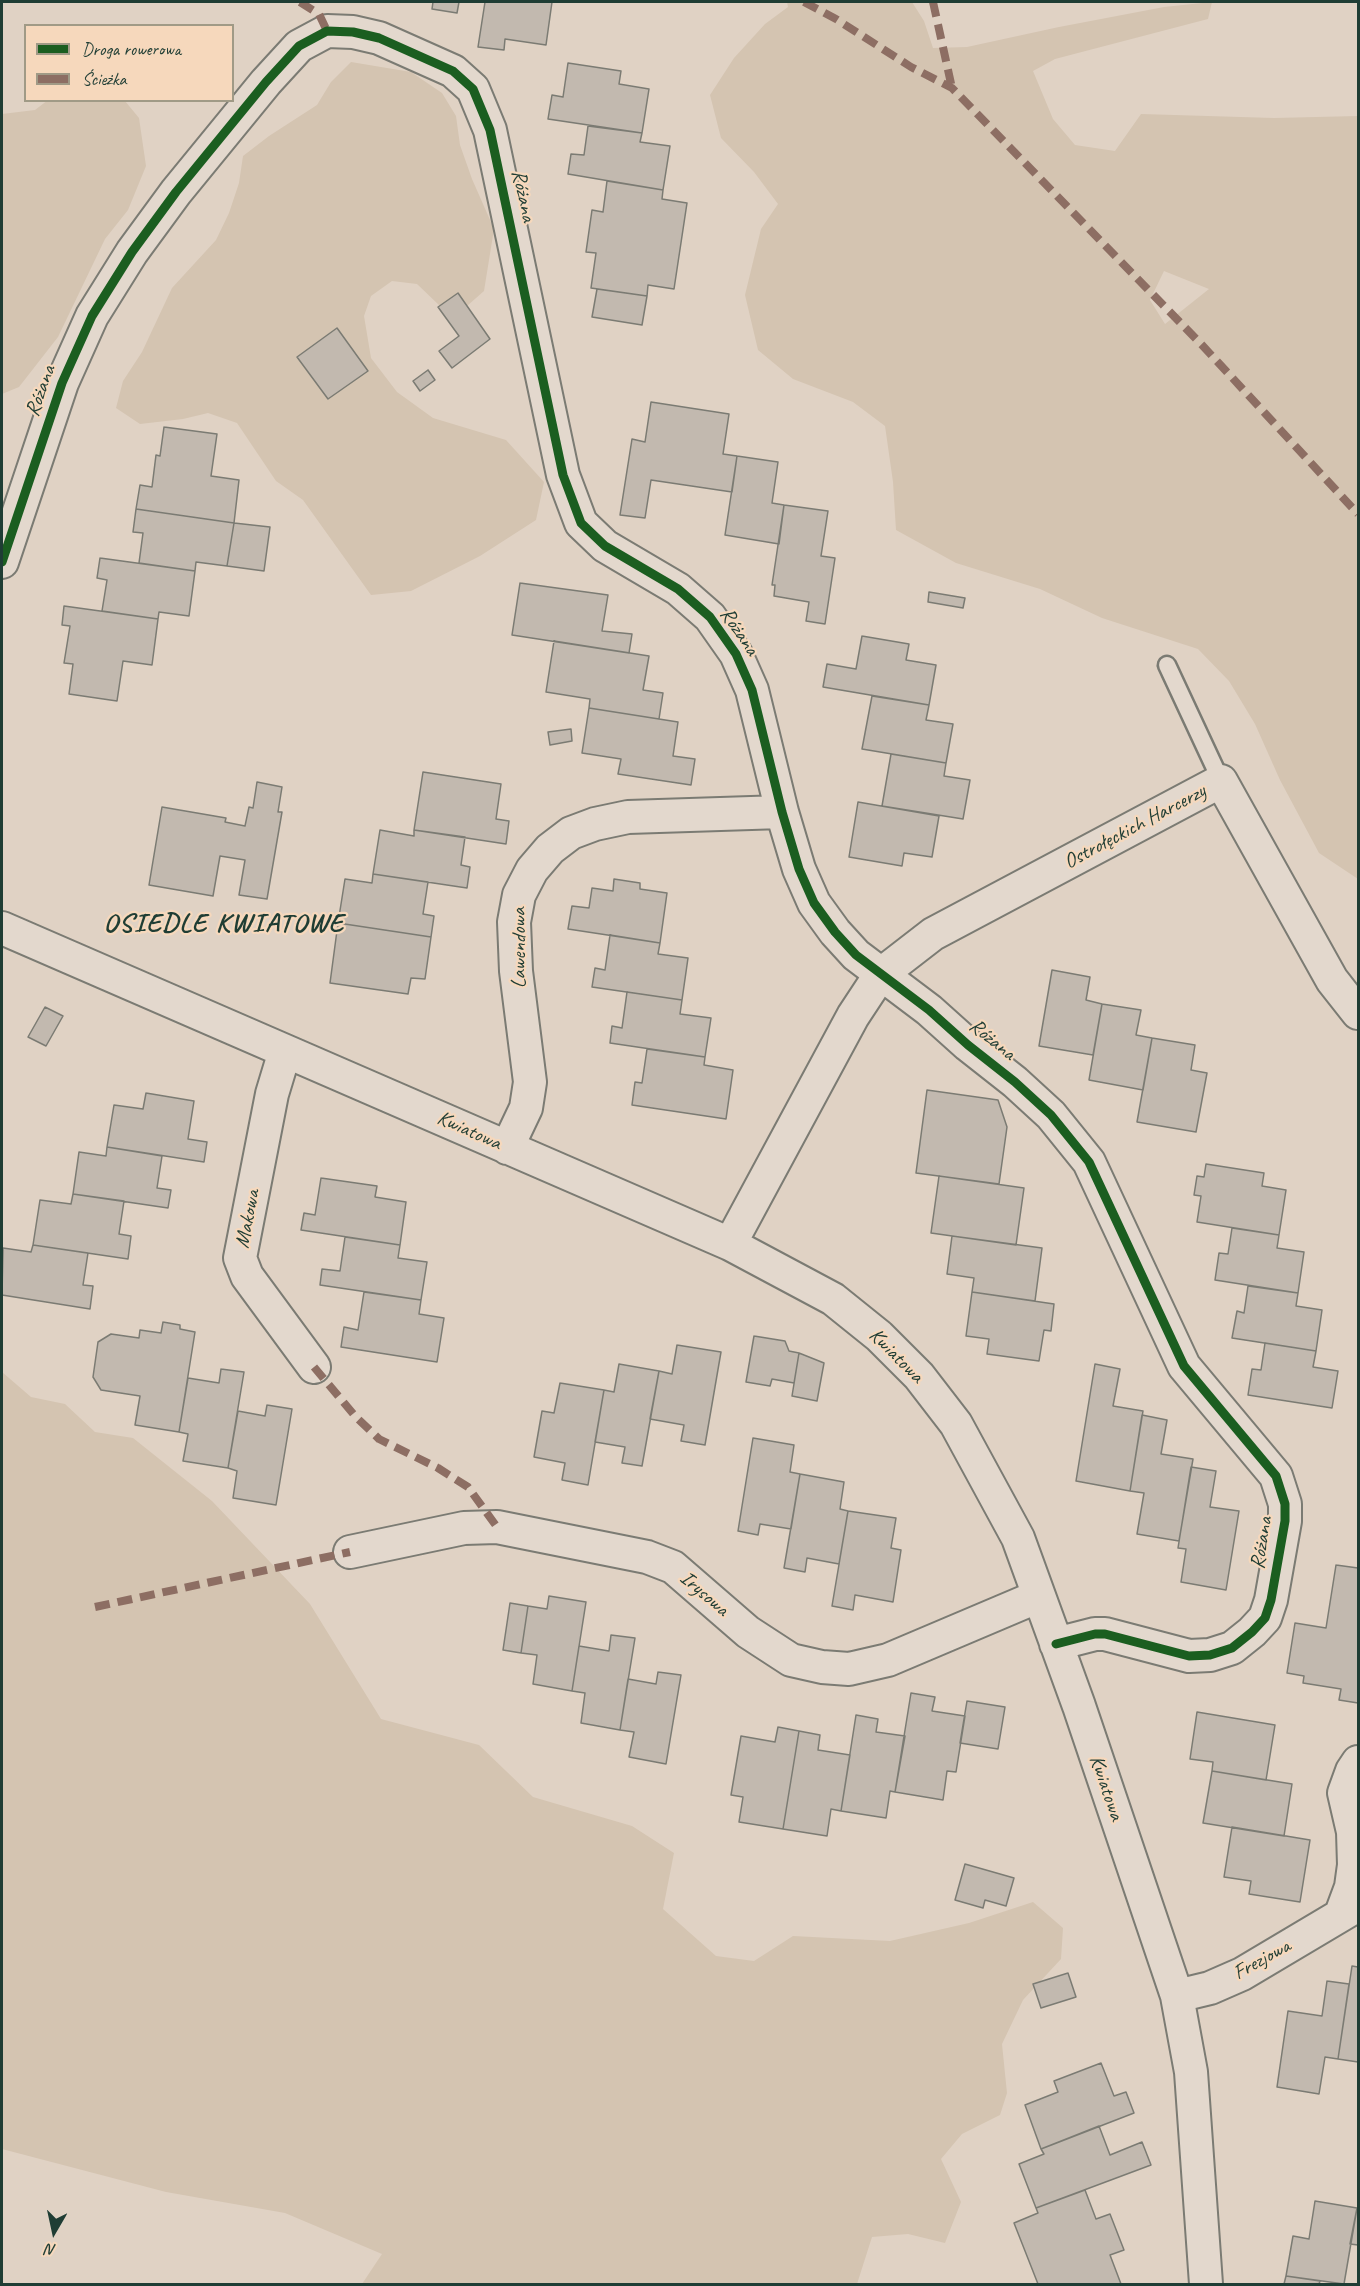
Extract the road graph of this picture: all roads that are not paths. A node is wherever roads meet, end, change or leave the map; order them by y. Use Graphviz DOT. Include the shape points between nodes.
graph roads {
  1 [pos="2,562"];
  2 [pos="1167,665"];
  3 [pos="1221,781"];
  4 [pos="782,812"];
  5 [pos="2,928"];
  6 [pos="880,975"];
  7 [pos="1359,1013"];
  8 [pos="285,1051"];
  9 [pos="507,1148"];
  10 [pos="730,1244"];
  11 [pos="314,1367"];
  12 [pos="350,1552"];
  13 [pos="1039,1596"];
  14 [pos="1056,1644"];
  15 [pos="1359,1762"];
  16 [pos="1350,1910"];
  17 [pos="1177,1996"];
  18 [pos="1206,2284"];
  1 -- 4 [label="street, Różana" via="62,384 92,316 132,252 176,192 299,46 327,32 379,38 453,71 473,89 490,130 572,504 581,523 605,546 678,589 710,617 736,654 752,690"];
  2 -- 3 [label="lane"];
  3 -- 6 [label="street, Ostrołęckich Harcerzy" via="933,934"];
  3 -- 7 [label="street, Ostrołęckich Harcerzy" via="1332,980"];
  4 -- 6 [label="street, Różana" via="814,903 856,955"];
  4 -- 9 [label="street, Lawendowa" via="628,817 595,824 571,833 532,870 519,895 514,922 518,994 530,1082 526,1108"];
  5 -- 8 [label="street, Kwiatowa"];
  6 -- 10 [label="street, Ostrołęckich Harcerzy" via="852,1016"];
  6 -- 14 [label="street, Różana" via="1016,1082 1051,1114 1089,1162 1184,1366 1269,1465 1285,1504 1265,1617 1232,1648 1189,1656 1105,1634"];
  8 -- 9 [label="street, Kwiatowa"];
  8 -- 11 [label="street, Makowa" via="272,1094 240,1258 247,1276"];
  9 -- 10 [label="street, Kwiatowa"];
  10 -- 13 [label="street, Kwiatowa" via="833,1299 879,1336 919,1376 956,1424 987,1479 1018,1538"];
  12 -- 13 [label="street, Irysowa" via="464,1528 497,1527 647,1557 673,1567 748,1632 791,1660 849,1669 888,1660"];
  13 -- 14 [label="street, Kwiatowa"];
  14 -- 17 [label="street, Kwiatowa"];
  15 -- 16 [label="street, Frezjowa" via="1344,1793 1353,1832"];
  16 -- 17 [label="street, Frezjowa" via="1242,1974 1210,1988"];
  17 -- 18 [label="street, Kwiatowa" via="1191,2072"];
}
